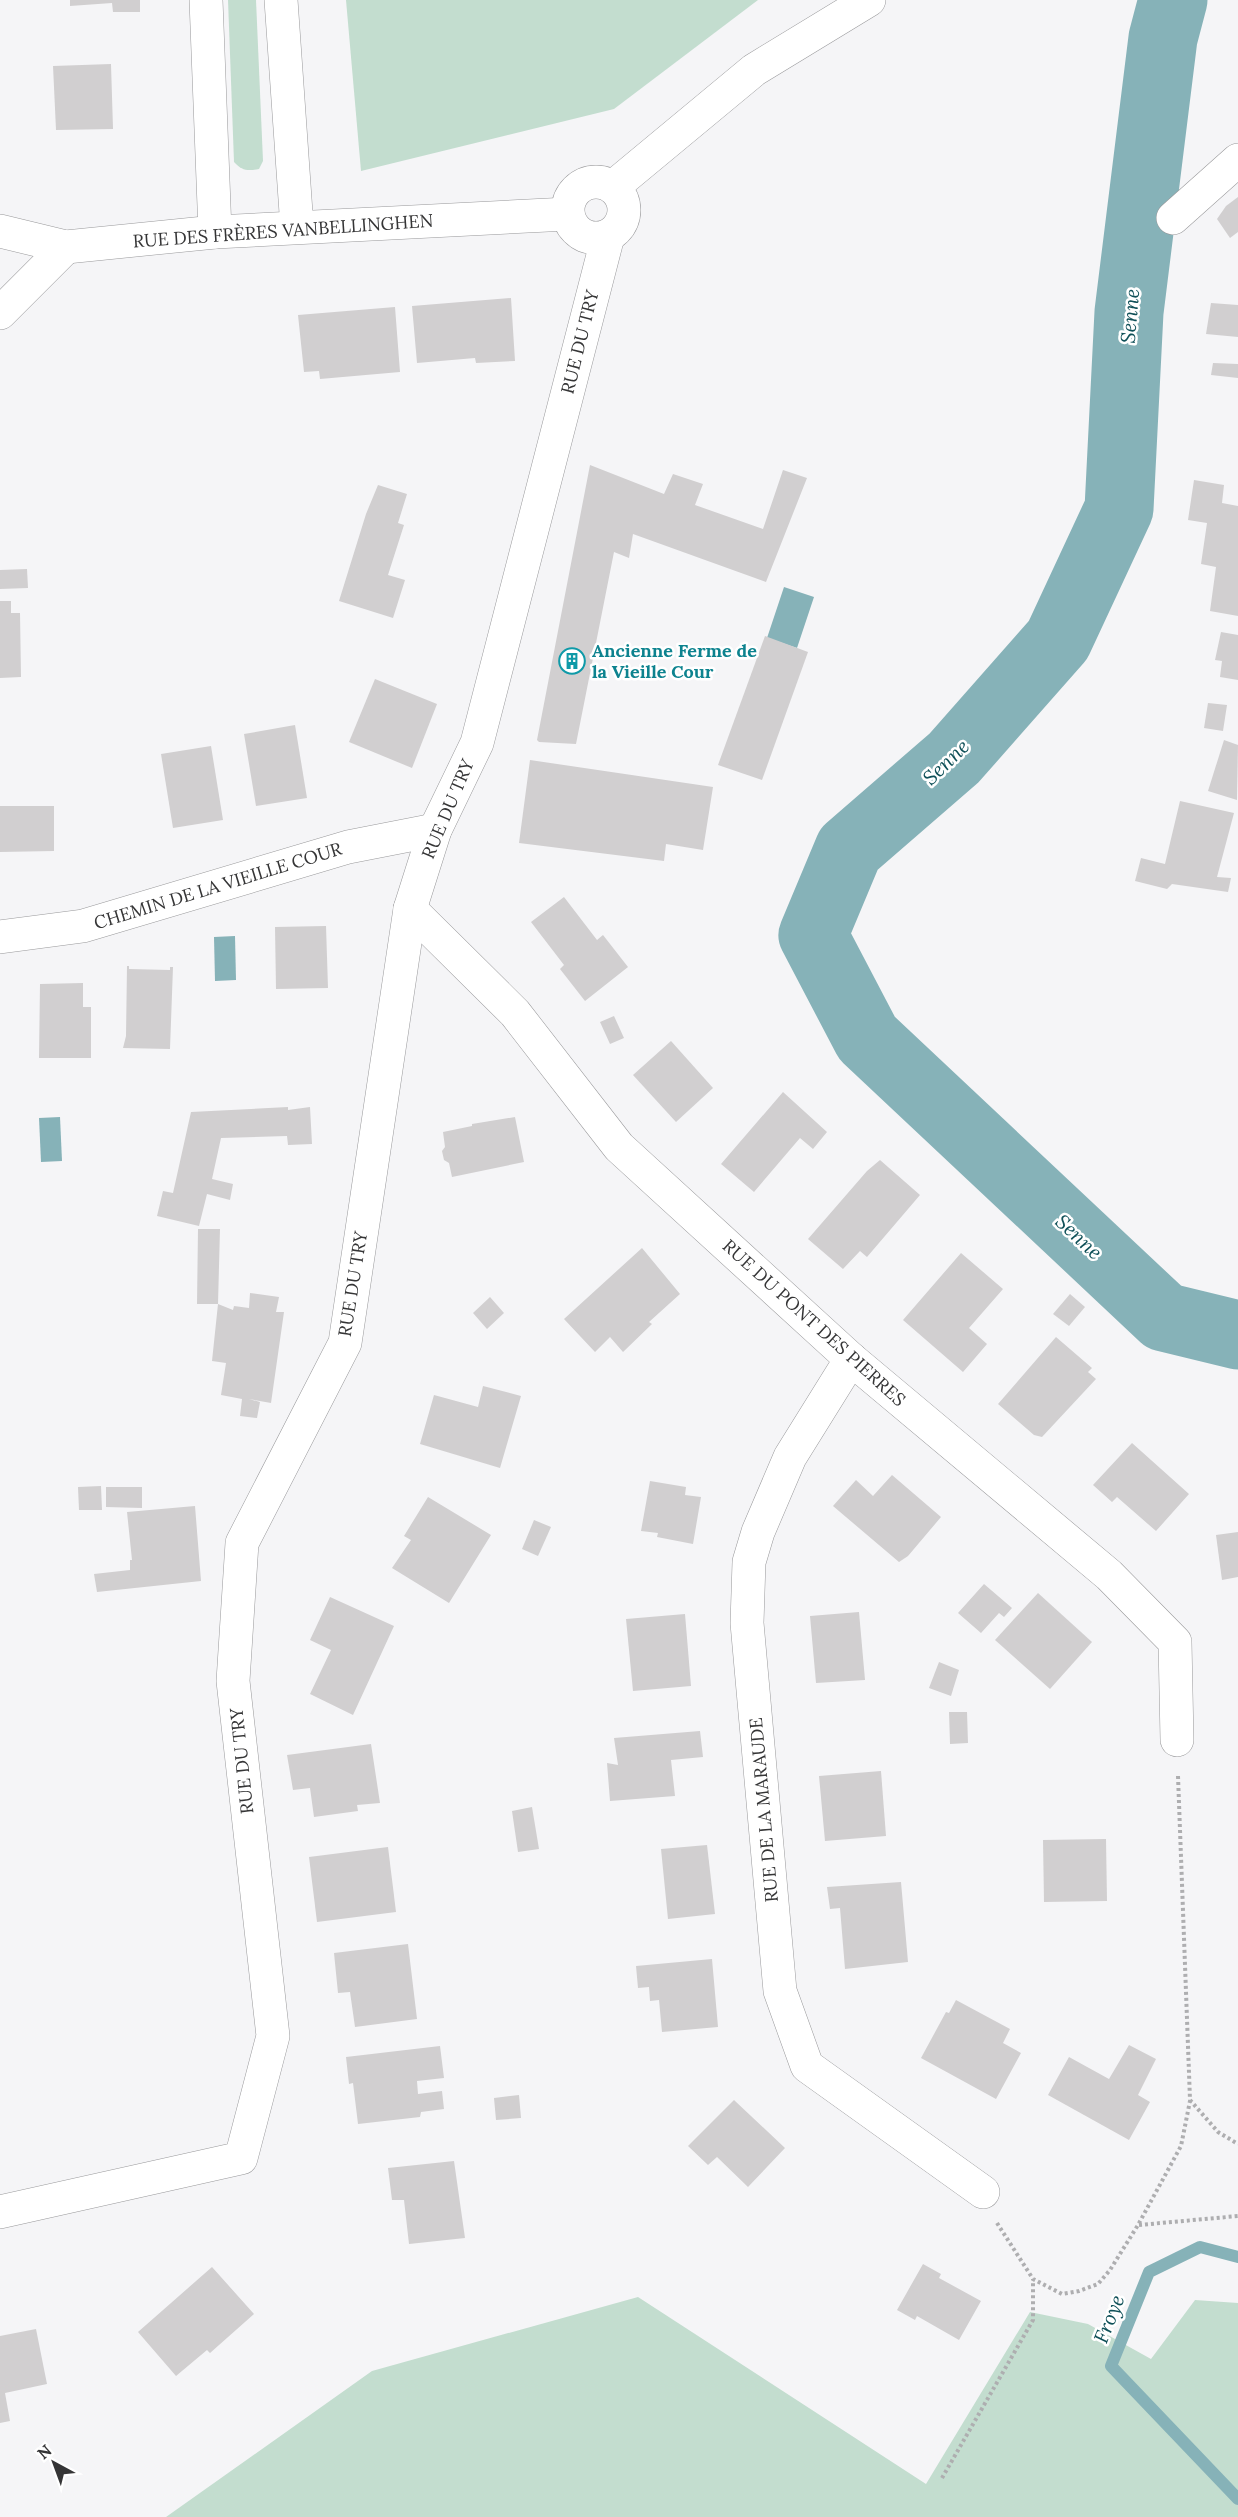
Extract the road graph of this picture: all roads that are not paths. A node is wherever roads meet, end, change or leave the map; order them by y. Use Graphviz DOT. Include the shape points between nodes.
graph roads {
  1 [pos="206,0"];
  2 [pos="281,0"];
  3 [pos="869,0"];
  4 [pos="1238,160"];
  5 [pos="613,188"];
  6 [pos="568,214"];
  7 [pos="1173,218"];
  8 [pos="297,227"];
  9 [pos="0,231"];
  10 [pos="215,232"];
  11 [pos="608,236"];
  12 [pos="66,248"];
  13 [pos="0,313"];
  14 [pos="435,830"];
  15 [pos="410,909"];
  16 [pos="0,937"];
  17 [pos="852,1359"];
  18 [pos="1177,1740"];
  19 [pos="983,2192"];
  20 [pos="0,2212"];
  1 -- 10 [label="street"];
  2 -- 8 [label="street"];
  3 -- 5 [label="street" via="754,70"];
  4 -- 7 [label="street"];
  5 -- 6 [label="street" via="595,182 581,186 569,202"];
  5 -- 11 [label="street" via="624,204 625,214 622,223"];
  6 -- 8 [label="street, RUE DES FRÈRES VANBELLINGHEN"];
  6 -- 11 [label="street" via="583,235 592,239"];
  8 -- 10 [label="street, RUE DES FRÈRES VANBELLINGHEN"];
  9 -- 12 [label="street, RUE DES FRÈRES VANBELLINGHEN"];
  10 -- 12 [label="street, RUE DES FRÈRES VANBELLINGHEN"];
  11 -- 14 [label="street, RUE DU TRY" via="477,743"];
  12 -- 13 [label="street"];
  14 -- 15 [label="street, RUE DU TRY"];
  14 -- 16 [label="street, CHEMIN DE LA VIEILLE COUR" via="348,847 83,926"];
  15 -- 17 [label="street, RUE DU PONT DES PIERRES" via="515,1013 620,1147"];
  15 -- 20 [label="street, RUE DU TRY" via="345,1343 242,1543 233,1681 273,2036 241,2158"];
  17 -- 18 [label="street, RUE DU PONT DES PIERRES" via="1109,1575 1174,1642"];
  17 -- 19 [label="street, RUE DE LA MARAUDE" via="790,1457 749,1562 747,1623 780,1991 807,2066"];
}
